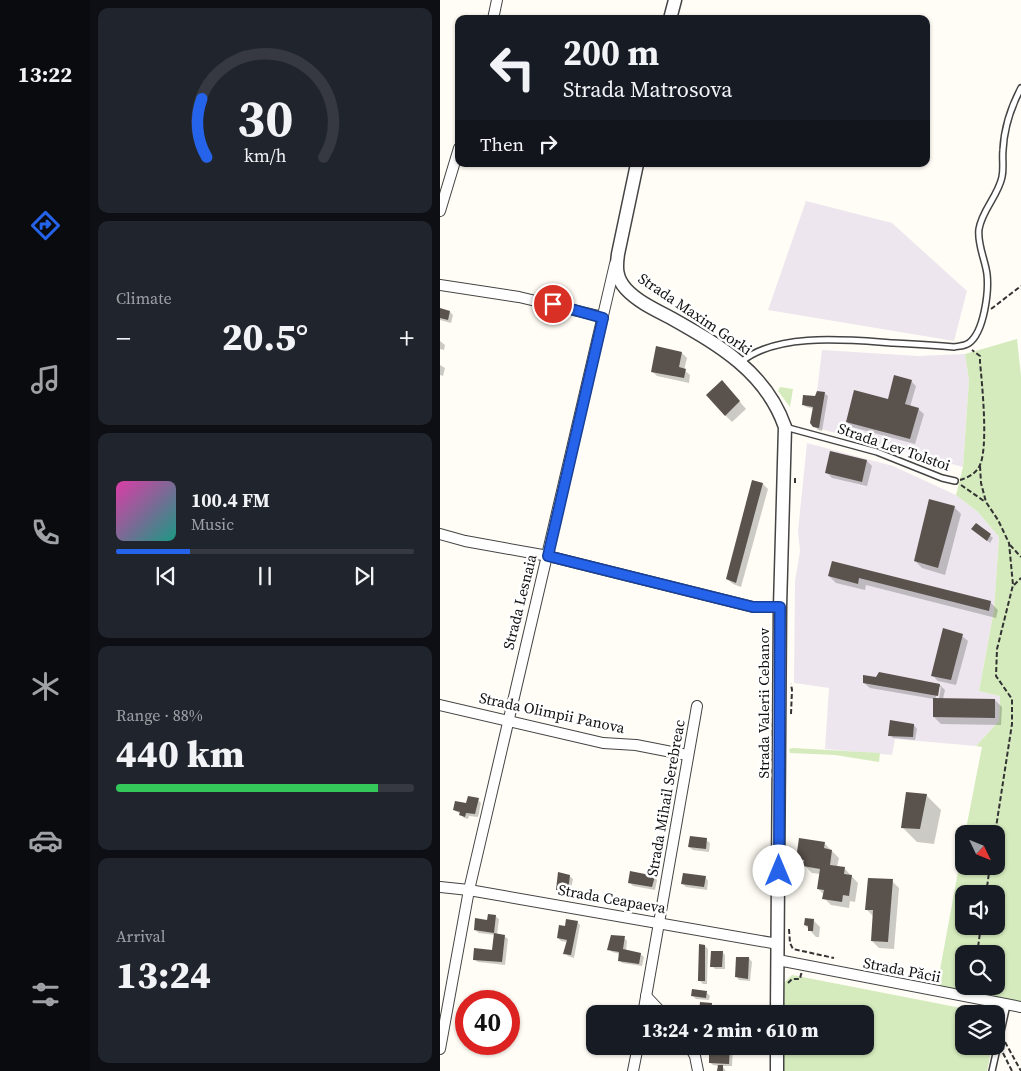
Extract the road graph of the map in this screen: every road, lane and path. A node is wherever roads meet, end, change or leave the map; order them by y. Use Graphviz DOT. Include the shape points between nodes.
graph roads {
  1 [pos="497,0"];
  2 [pos="675,0"];
  3 [pos="494,15"];
  4 [pos="671,15"];
  5 [pos="1021,88"];
  6 [pos="455,161"];
  7 [pos="636,167"];
  8 [pos="440,211"];
  9 [pos="618,254"];
  10 [pos="440,285"];
  11 [pos="1021,286"];
  12 [pos="982,317"];
  13 [pos="603,318"];
  14 [pos="962,346"];
  15 [pos="740,363"];
  16 [pos="751,372"];
  17 [pos="785,426"];
  18 [pos="980,466"];
  19 [pos="795,476"];
  20 [pos="955,481"];
  21 [pos="795,486"];
  22 [pos="986,502"];
  23 [pos="440,534"];
  24 [pos="1009,543"];
  25 [pos="548,556"];
  26 [pos="1021,556"];
  27 [pos="1021,578"];
  28 [pos="1013,585"];
  29 [pos="780,607"];
  30 [pos="790,683"];
  31 [pos="440,705"];
  32 [pos="697,706"];
  33 [pos="790,717"];
  34 [pos="508,720"];
  35 [pos="688,755"];
  36 [pos="996,825"];
  37 [pos="440,886"];
  38 [pos="469,890"];
  39 [pos="659,922"];
  40 [pos="789,927"];
  41 [pos="778,944"];
  42 [pos="834,958"];
  43 [pos="778,960"];
  44 [pos="811,976"];
  45 [pos="787,987"];
  46 [pos="646,996"];
  47 [pos="644,1005"];
  48 [pos="655,1005"];
  49 [pos="777,1005"];
  50 [pos="1007,1005"];
  51 [pos="1021,1008"];
  52 [pos="1005,1014"];
  53 [pos="1005,1041"];
  54 [pos="440,1049"];
  55 [pos="1011,1052"];
  56 [pos="636,1055"];
  57 [pos="694,1055"];
  58 [pos="777,1055"];
  59 [pos="996,1055"];
  60 [pos="1004,1056"];
  61 [pos="633,1071"];
  62 [pos="698,1071"];
  63 [pos="777,1071"];
  64 [pos="992,1071"];
  65 [pos="1012,1071"];
  66 [pos="1021,1071"];
  1 -- 3 [label="street"];
  2 -- 4 [label="street"];
  5 -- 12 [label="lane" via="1008,118 1002,178 978,237 987,276"];
  6 -- 8 [label="street"];
  7 -- 9 [label="street, Strada Lesnaia"];
  9 -- 13 [label="street, Strada Lesnaia"];
  9 -- 15 [label="street, Strada Maxim Gorki" via="616,268 619,279 632,295 702,336"];
  10 -- 13 [label="street" via="520,297"];
  11 -- 12 [label="path"];
  12 -- 14 [label="lane" via="973,339"];
  13 -- 25 [label="street, Strada Lesnaia"];
  14 -- 15 [label="lane" via="836,339 773,346"];
  14 -- 18 [label="path" via="977,353 980,362 984,424"];
  15 -- 16 [label="street, Strada Maxim Gorki"];
  16 -- 17 [label="street, Strada Valerii Cebanov" via="776,404"];
  17 -- 20 [label="lane, Strada Lev Tolstoi" via="877,452"];
  17 -- 29 [label="street, Strada Valerii Cebanov"];
  18 -- 20 [label="path, Strada Lev Tolstoi" via="969,476"];
  18 -- 22 [label="path" via="980,483"];
  19 -- 21 [label="path"];
  20 -- 22 [label="path"];
  22 -- 24 [label="path"];
  23 -- 25 [label="street"];
  24 -- 26 [label="path"];
  24 -- 28 [label="path"];
  25 -- 29 [label="street" via="753,607"];
  25 -- 34 [label="street, Strada Lesnaia"];
  27 -- 28 [label="path"];
  28 -- 36 [label="path" via="997,649 996,676 1012,699 1012,724"];
  29 -- 41 [label="street, Strada Valerii Cebanov"];
  30 -- 33 [label="path"];
  31 -- 34 [label="street, Strada Olimpii Panova"];
  32 -- 35 [label="street, Strada Mihail Serebreac"];
  34 -- 35 [label="street, Strada Olimpii Panova" via="603,743"];
  34 -- 38 [label="street, Strada Lesnaia"];
  35 -- 39 [label="street, Strada Mihail Serebreac"];
  37 -- 38 [label="street, Strada Ceapaeva"];
  38 -- 39 [label="street, Strada Ceapaeva"];
  38 -- 54 [label="street, Strada Lesnaia"];
  39 -- 41 [label="street, Strada Ceapaeva"];
  39 -- 46 [label="street, Strada Mihail Serebreac"];
  40 -- 42 [label="path" via="793,949"];
  41 -- 43 [label="street, Strada Valerii Cebanov"];
  43 -- 49 [label="street, Strada Valerii Cebanov"];
  43 -- 50 [label="street, Strada Păcii"];
  44 -- 45 [label="path" via="802,974 800,979 788,982"];
  46 -- 47 [label="street, Strada Mihail Serebreac"];
  46 -- 48 [label="street"];
  50 -- 51 [label="street, Strada Păcii"];
  50 -- 52 [label="lane"];
  53 -- 55 [label="path"];
  55 -- 60 [label="path"];
  55 -- 66 [label="path"];
  56 -- 61 [label="street"];
  57 -- 62 [label="street"];
  58 -- 63 [label="street"];
  59 -- 64 [label="lane"];
  60 -- 65 [label="path"];
}
